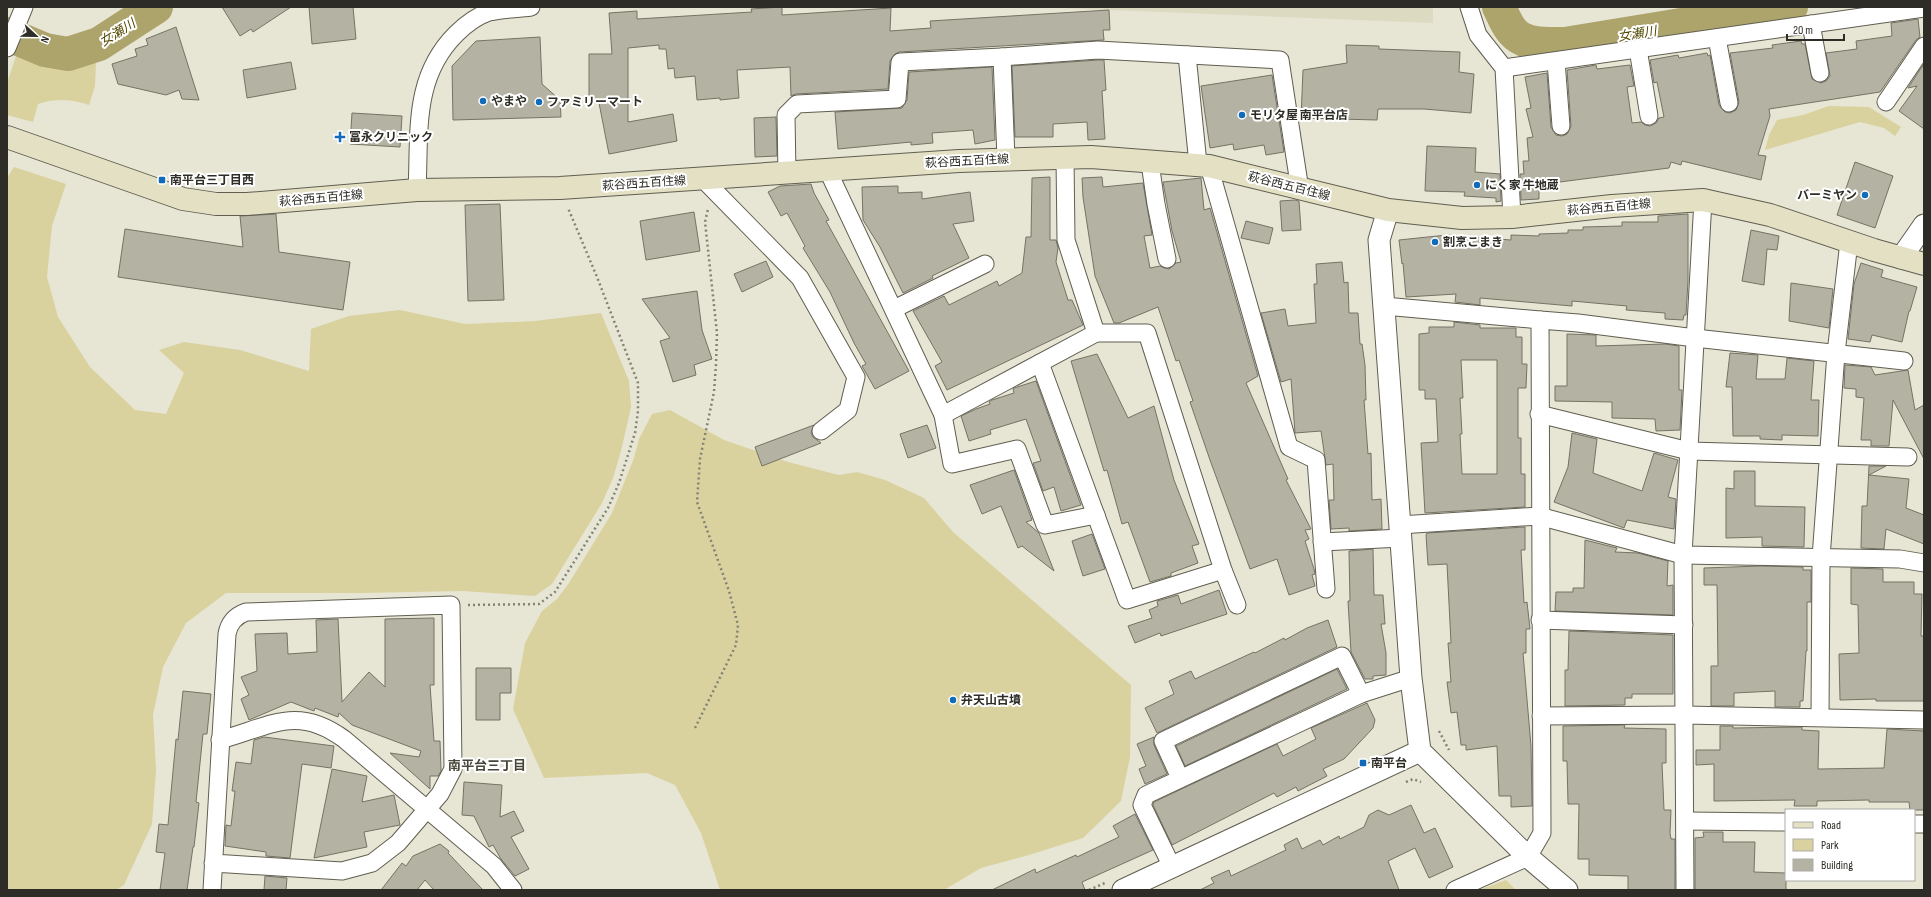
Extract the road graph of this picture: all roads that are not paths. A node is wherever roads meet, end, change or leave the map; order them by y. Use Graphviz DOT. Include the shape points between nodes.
graph roads {
  1 [pos="24,7"];
  2 [pos="531,7"];
  3 [pos="1469,7"];
  4 [pos="1924,8"];
  5 [pos="1811,24"];
  6 [pos="1717,38"];
  7 [pos="1924,46"];
  8 [pos="7,48"];
  9 [pos="1638,49"];
  10 [pos="1187,55"];
  11 [pos="1002,57"];
  12 [pos="1556,61"];
  13 [pos="1504,68"];
  14 [pos="1820,73"];
  15 [pos="1886,102"];
  16 [pos="1729,103"];
  17 [pos="1649,116"];
  18 [pos="1561,126"];
  19 [pos="7,137"];
  20 [pos="1065,158"];
  21 [pos="1006,160"];
  22 [pos="1150,163"];
  23 [pos="1203,165"];
  24 [pos="828,170"];
  25 [pos="787,174"];
  26 [pos="708,184"];
  27 [pos="417,190"];
  28 [pos="1300,190"];
  29 [pos="1703,200"];
  30 [pos="1388,210"];
  31 [pos="1512,217"];
  32 [pos="1924,225"];
  33 [pos="1849,242"];
  34 [pos="1901,258"];
  35 [pos="1167,259"];
  36 [pos="985,264"];
  37 [pos="1924,264"];
  38 [pos="1384,306"];
  39 [pos="894,308"];
  40 [pos="1540,320"];
  41 [pos="1096,333"];
  42 [pos="1695,338"];
  43 [pos="1836,353"];
  44 [pos="1904,361"];
  45 [pos="1040,363"];
  46 [pos="1539,414"];
  47 [pos="943,415"];
  48 [pos="821,431"];
  49 [pos="1689,451"];
  50 [pos="1829,454"];
  51 [pos="1908,457"];
  52 [pos="1096,515"];
  53 [pos="1539,516"];
  54 [pos="1400,532"];
  55 [pos="1322,542"];
  56 [pos="1683,555"];
  57 [pos="1821,558"];
  58 [pos="1924,563"];
  59 [pos="1223,570"];
  60 [pos="1326,589"];
  61 [pos="1237,605"];
  62 [pos="1540,620"];
  63 [pos="1684,625"];
  64 [pos="1411,678"];
  65 [pos="1361,694"];
  66 [pos="1685,715"];
  67 [pos="1541,716"];
  68 [pos="1820,717"];
  69 [pos="1924,720"];
  70 [pos="220,740"];
  71 [pos="1420,751"];
  72 [pos="1180,778"];
  73 [pos="428,809"];
  74 [pos="1686,821"];
  75 [pos="1785,822"];
  76 [pos="1528,857"];
  77 [pos="214,863"];
  78 [pos="1172,867"];
  79 [pos="504,887"];
  80 [pos="212,890"];
  81 [pos="1123,890"];
  82 [pos="1455,890"];
  83 [pos="1567,890"];
  84 [pos="1685,890"];
  1 -- 8 [label="street"];
  2 -- 27 [label="street" via="488,12 461,30 439,54 425,83 422,98"];
  3 -- 13 [label="street" via="1478,35"];
  4 -- 5 [label="street"];
  5 -- 6 [label="street"];
  5 -- 14 [label="street"];
  6 -- 9 [label="street"];
  6 -- 16 [label="street"];
  7 -- 15 [label="street"];
  9 -- 12 [label="street"];
  9 -- 17 [label="street"];
  10 -- 11 [label="street" via="1098,50"];
  10 -- 23 [label="street"];
  10 -- 28 [label="street" via="1280,60"];
  11 -- 21 [label="street"];
  11 -- 25 [label="street" via="900,62 897,99 797,104 786,115"];
  12 -- 13 [label="street"];
  12 -- 18 [label="street"];
  13 -- 31 [label="street"];
  19 -- 27 [label="main road, 萩谷西五百住線" via="183,199 199,202 247,204"];
  20 -- 21 [label="main road, 萩谷西五百住線"];
  20 -- 22 [label="main road, 萩谷西五百住線" via="1091,157"];
  20 -- 41 [label="street" via="1066,240"];
  21 -- 24 [label="main road, 萩谷西五百住線"];
  22 -- 23 [label="main road, 萩谷西五百住線"];
  22 -- 35 [label="street"];
  23 -- 28 [label="main road, 萩谷西五百住線"];
  23 -- 55 [label="street" via="1288,448 1316,460"];
  24 -- 25 [label="main road, 萩谷西五百住線"];
  24 -- 39 [label="street"];
  25 -- 26 [label="main road, 萩谷西五百住線"];
  26 -- 27 [label="main road, 萩谷西五百住線"];
  26 -- 48 [label="street" via="800,278 856,377 848,410"];
  28 -- 30 [label="main road, 萩谷西五百住線"];
  29 -- 31 [label="main road, 萩谷西五百住線" via="1612,206"];
  29 -- 33 [label="main road, 萩谷西五百住線" via="1770,215"];
  29 -- 42 [label="street"];
  30 -- 31 [label="main road, 萩谷西五百住線" via="1462,218"];
  30 -- 38 [label="street" via="1379,240"];
  32 -- 34 [label="street"];
  33 -- 34 [label="main road, 萩谷西五百住線"];
  33 -- 43 [label="street"];
  34 -- 37 [label="main road, 萩谷西五百住線"];
  36 -- 39 [label="street"];
  38 -- 40 [label="street"];
  38 -- 54 [label="street"];
  39 -- 47 [label="street"];
  40 -- 42 [label="street"];
  40 -- 46 [label="street"];
  41 -- 45 [label="street"];
  41 -- 59 [label="street" via="1147,333"];
  42 -- 43 [label="street"];
  42 -- 49 [label="street"];
  43 -- 44 [label="street"];
  43 -- 50 [label="street"];
  45 -- 47 [label="street"];
  45 -- 52 [label="street"];
  46 -- 49 [label="street"];
  46 -- 53 [label="street"];
  47 -- 52 [label="street" via="952,464 1017,449 1045,525"];
  49 -- 50 [label="street"];
  49 -- 56 [label="street"];
  50 -- 51 [label="street"];
  50 -- 57 [label="street"];
  52 -- 59 [label="street" via="1127,600"];
  53 -- 54 [label="street"];
  53 -- 56 [label="street"];
  53 -- 62 [label="street"];
  54 -- 55 [label="street"];
  54 -- 64 [label="street"];
  55 -- 60 [label="street"];
  56 -- 57 [label="street"];
  56 -- 63 [label="street"];
  57 -- 58 [label="street" via="1900,559"];
  57 -- 68 [label="street"];
  59 -- 61 [label="street"];
  62 -- 63 [label="street"];
  62 -- 67 [label="street"];
  63 -- 66 [label="street"];
  64 -- 65 [label="street"];
  64 -- 71 [label="street"];
  65 -- 72 [label="street"];
  65 -- 72 [label="street" via="1342,656 1163,741"];
  66 -- 67 [label="street"];
  66 -- 68 [label="street"];
  66 -- 74 [label="street"];
  67 -- 76 [label="street" via="1542,833"];
  68 -- 69 [label="street"];
  70 -- 73 [label="street" via="284,720 320,725 344,739"];
  70 -- 73 [label="street" via="227,634 231,622 240,614 451,605 453,768 447,782"];
  70 -- 77 [label="street"];
  71 -- 76 [label="street"];
  71 -- 78 [label="street"];
  72 -- 78 [label="street" via="1146,794 1142,805"];
  73 -- 77 [label="street" via="389,851 353,870 342,872"];
  73 -- 79 [label="street" via="494,866"];
  74 -- 75 [label="street"];
  74 -- 84 [label="street"];
  76 -- 82 [label="street"];
  76 -- 83 [label="street"];
  77 -- 80 [label="street"];
  78 -- 81 [label="street"];
}
